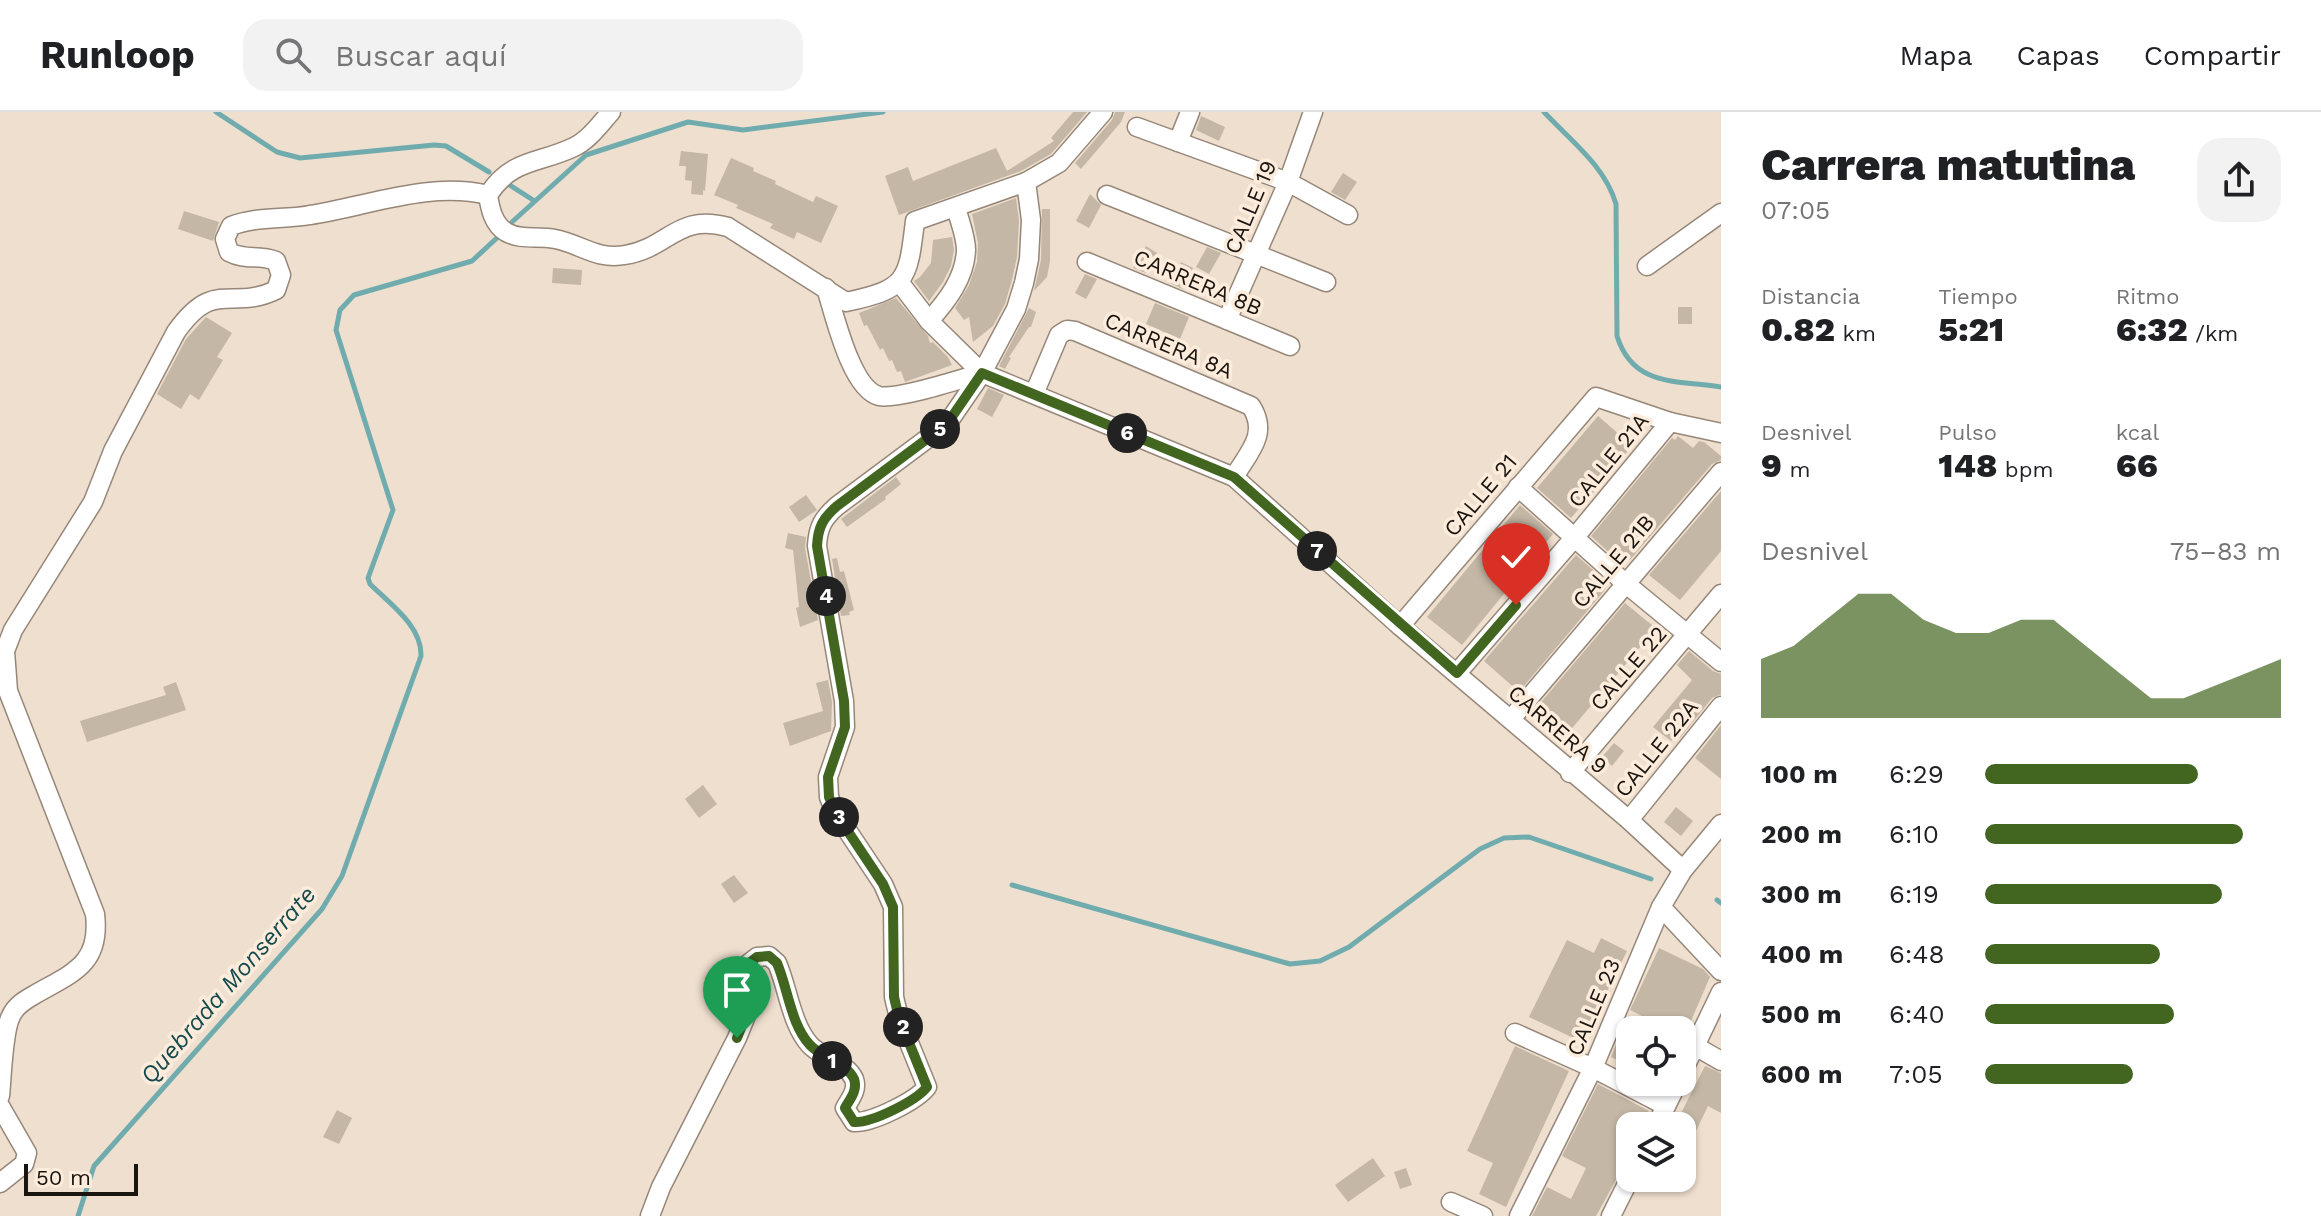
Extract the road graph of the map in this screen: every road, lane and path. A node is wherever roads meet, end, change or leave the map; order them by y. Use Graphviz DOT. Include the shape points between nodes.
graph roads {
  1 [pos="611,112"];
  2 [pos="1103,112"];
  3 [pos="1190,112"];
  4 [pos="1313,112"];
  5 [pos="1137,127"];
  6 [pos="1178,142"];
  7 [pos="1026,182"];
  8 [pos="1288,182"];
  9 [pos="488,195"];
  10 [pos="1107,195"];
  11 [pos="956,207"];
  12 [pos="1721,213"];
  13 [pos="1348,215"];
  14 [pos="1255,255"];
  15 [pos="1087,262"];
  16 [pos="1647,266"];
  17 [pos="1326,282"];
  18 [pos="900,283"];
  19 [pos="826,288"];
  20 [pos="1227,320"];
  21 [pos="929,321"];
  22 [pos="1290,346"];
  23 [pos="982,373"];
  24 [pos="1034,394"];
  25 [pos="1670,422"];
  26 [pos="1721,433"];
  27 [pos="1721,472"];
  28 [pos="1234,477"];
  29 [pos="1518,487"];
  30 [pos="1575,537"];
  31 [pos="1625,583"];
  32 [pos="1721,594"];
  33 [pos="1400,626"];
  34 [pos="1688,636"];
  35 [pos="1721,662"];
  36 [pos="1457,673"];
  37 [pos="1721,706"];
  38 [pos="1511,719"];
  39 [pos="1570,773"];
  40 [pos="1629,820"];
  41 [pos="1721,824"];
  42 [pos="1683,870"];
  43 [pos="1661,907"];
  44 [pos="1721,971"];
  45 [pos="1721,992"];
  46 [pos="1515,1033"];
  47 [pos="1696,1044"];
  48 [pos="1696,1047"];
  49 [pos="1721,1061"];
  50 [pos="1593,1068"];
  51 [pos="0,1096"];
  52 [pos="1671,1096"];
  53 [pos="0,1106"];
  54 [pos="1666,1106"];
  55 [pos="1663,1112"];
  56 [pos="0,1183"];
  57 [pos="1623,1192"];
  58 [pos="1451,1202"];
  59 [pos="650,1216"];
  60 [pos="1483,1216"];
  61 [pos="1519,1216"];
  62 [pos="1611,1216"];
  1 -- 9 [label="street" via="586,139 516,167 499,178"];
  2 -- 7 [label="street" via="1059,163"];
  3 -- 6 [label="street"];
  4 -- 8 [label="street, CALLE 19"];
  5 -- 6 [label="street"];
  6 -- 8 [label="street"];
  7 -- 11 [label="street"];
  7 -- 23 [label="street" via="1031,220 1024,283"];
  8 -- 13 [label="street"];
  8 -- 14 [label="street, CALLE 19"];
  9 -- 19 [label="street" via="491,213 504,230 607,256 627,255 708,221 728,227"];
  9 -- 51 [label="street" via="439,190 231,226 225,239 229,252 276,261 281,275 276,290 260,298 206,301 189,314 113,451 93,502 5,651 8,691 95,914 97,933 84,964 19,1004 10,1016"];
  10 -- 14 [label="street"];
  11 -- 18 [label="street" via="915,221 911,260"];
  11 -- 21 [label="street" via="966,248 960,276"];
  12 -- 16 [label="street"];
  14 -- 17 [label="street"];
  14 -- 20 [label="street, CALLE 19"];
  15 -- 20 [label="street, CARRERA 8B"];
  18 -- 19 [label="street" via="846,302"];
  18 -- 21 [label="street"];
  19 -- 23 [label="street" via="854,372 877,396"];
  20 -- 22 [label="street, CARRERA 8B"];
  21 -- 23 [label="street"];
  23 -- 24 [label="street, CARRERA 9"];
  23 -- 59 [label="street" via="947,424 837,506 823,518 818,532 844,701 845,727 828,777 829,797 893,907 894,997 927,1087 865,1123 854,1122 845,1108 855,1082 808,1043 777,963 769,956 757,957 748,964 747,1013 737,1038"];
  24 -- 28 [label="street, CARRERA 9"];
  24 -- 28 [label="street, CARRERA 8A" via="1059,335 1067,330 1251,406 1260,432"];
  25 -- 26 [label="street"];
  25 -- 29 [label="street, CALLE 21" via="1596,397"];
  25 -- 30 [label="street, CALLE 21A"];
  27 -- 31 [label="street, CALLE 21B"];
  28 -- 33 [label="street, CARRERA 9"];
  29 -- 30 [label="street"];
  29 -- 33 [label="street, CALLE 21"];
  30 -- 31 [label="street"];
  30 -- 36 [label="street, CALLE 21A"];
  31 -- 34 [label="street"];
  31 -- 38 [label="street, CALLE 21B"];
  32 -- 34 [label="street, CALLE 22"];
  33 -- 36 [label="street, CARRERA 9"];
  34 -- 35 [label="street"];
  34 -- 39 [label="street, CALLE 22"];
  36 -- 38 [label="street, CARRERA 9"];
  37 -- 40 [label="street, CALLE 22A"];
  38 -- 39 [label="street, CARRERA 9"];
  39 -- 40 [label="street, CARRERA 9"];
  40 -- 42 [label="street, CARRERA 9"];
  41 -- 42 [label="street, CALLE 23"];
  42 -- 43 [label="street, CALLE 23"];
  43 -- 44 [label="street"];
  43 -- 50 [label="street, CALLE 23"];
  45 -- 47 [label="street"];
  46 -- 50 [label="street"];
  48 -- 49 [label="street"];
  50 -- 54 [label="street"];
  50 -- 61 [label="street, CALLE 23"];
  52 -- 54 [label="street"];
  53 -- 56 [label="street" via="27,1153 24,1164"];
  54 -- 55 [label="street"];
  57 -- 62 [label="street"];
  58 -- 60 [label="street"];
}
